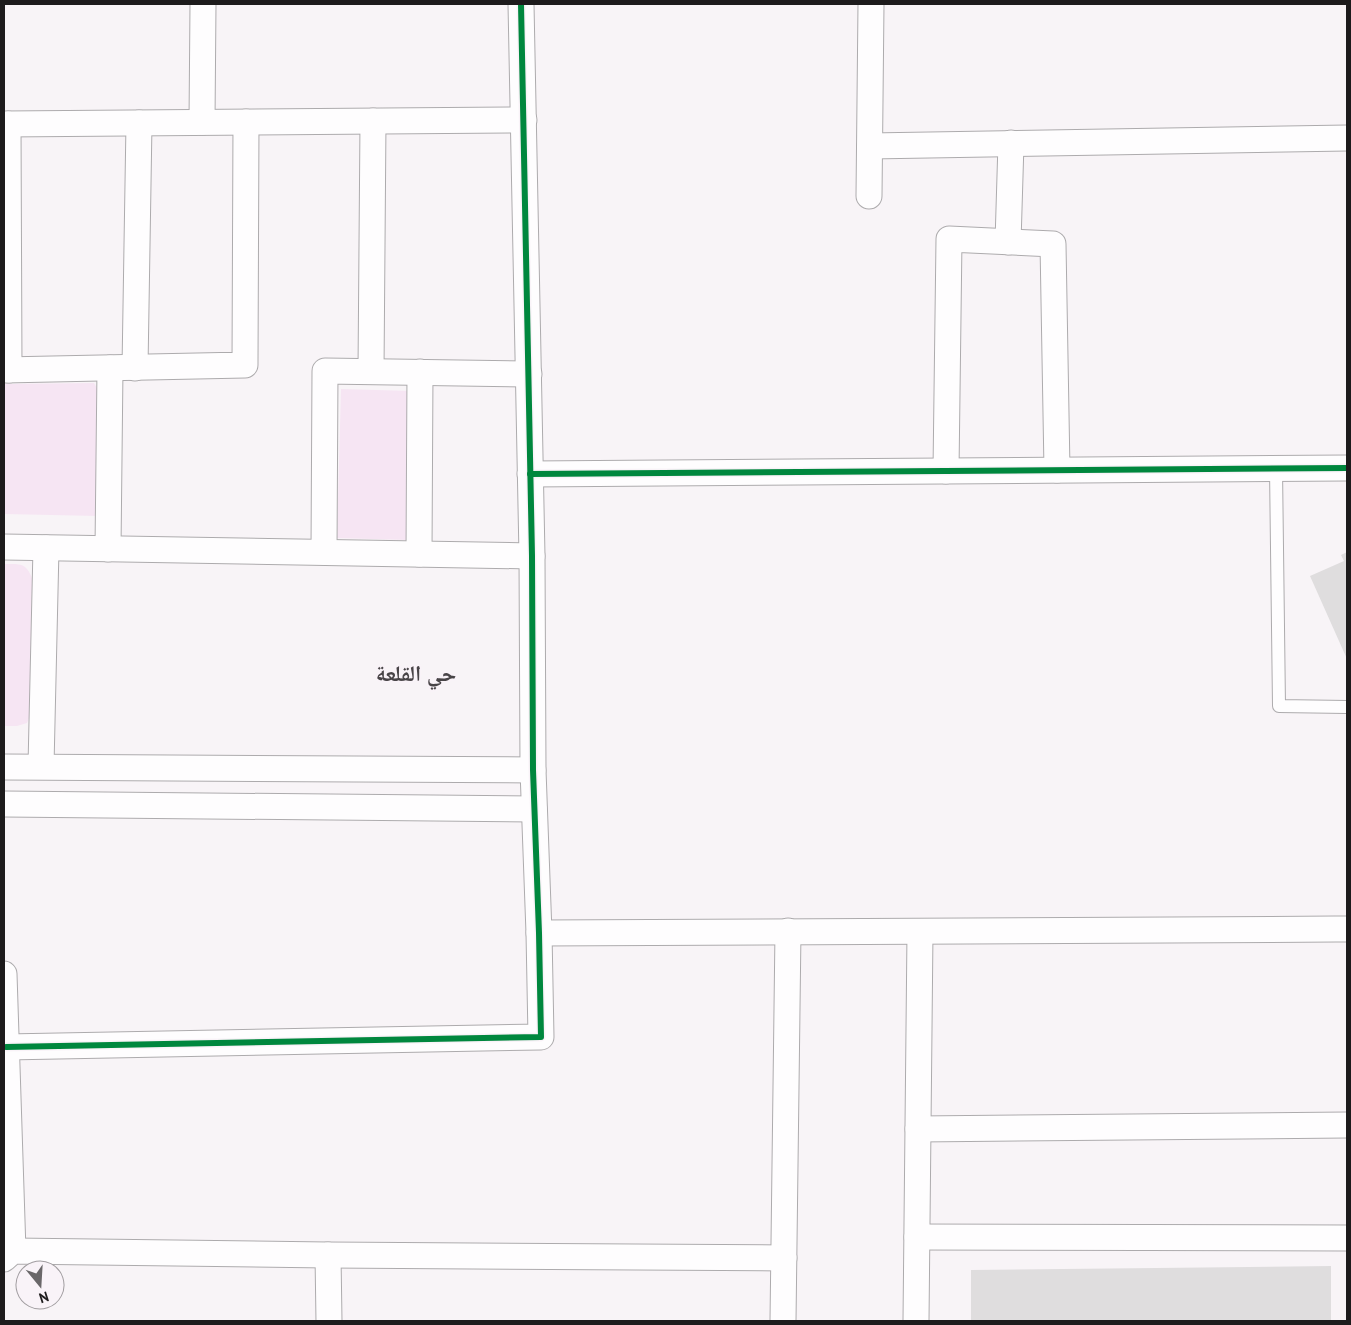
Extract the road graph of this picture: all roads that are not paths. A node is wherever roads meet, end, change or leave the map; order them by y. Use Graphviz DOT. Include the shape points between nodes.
graph roads {
  1 [pos="203,4"];
  2 [pos="521,4"];
  3 [pos="871,4"];
  4 [pos="524,120"];
  5 [pos="374,121"];
  6 [pos="202,122"];
  7 [pos="246,122"];
  8 [pos="139,123"];
  9 [pos="6,124"];
  10 [pos="1347,138"];
  11 [pos="1011,143"];
  12 [pos="870,146"];
  13 [pos="869,196"];
  14 [pos="1008,242"];
  15 [pos="110,368"];
  16 [pos="135,368"];
  17 [pos="6,370"];
  18 [pos="370,371"];
  19 [pos="420,372"];
  20 [pos="529,374"];
  21 [pos="1347,468"];
  22 [pos="1276,469"];
  23 [pos="1057,470"];
  24 [pos="946,471"];
  25 [pos="530,474"];
  26 [pos="4,547"];
  27 [pos="46,548"];
  28 [pos="108,549"];
  29 [pos="324,552"];
  30 [pos="419,554"];
  31 [pos="532,556"];
  32 [pos="1347,707"];
  33 [pos="41,766"];
  34 [pos="4,767"];
  35 [pos="533,770"];
  36 [pos="4,804"];
  37 [pos="534,808"];
  38 [pos="1347,929"];
  39 [pos="788,931"];
  40 [pos="920,932"];
  41 [pos="539,933"];
  42 [pos="4,974"];
  43 [pos="6,1048"];
  44 [pos="1347,1125"];
  45 [pos="918,1129"];
  46 [pos="7,1159"];
  47 [pos="917,1237"];
  48 [pos="1347,1238"];
  49 [pos="8,1255"];
  50 [pos="328,1255"];
  51 [pos="784,1258"];
  52 [pos="329,1321"];
  53 [pos="783,1321"];
  54 [pos="916,1321"];
  1 -- 6 [label="street"];
  2 -- 4 [label="street"];
  3 -- 12 [label="street"];
  4 -- 5 [label="street"];
  4 -- 20 [label="street"];
  5 -- 7 [label="street"];
  5 -- 18 [label="street"];
  6 -- 7 [label="street"];
  6 -- 8 [label="street"];
  7 -- 16 [label="street" via="245,366"];
  8 -- 9 [label="street"];
  8 -- 16 [label="street"];
  9 -- 17 [label="street"];
  10 -- 11 [label="street"];
  11 -- 12 [label="street"];
  11 -- 14 [label="street"];
  12 -- 13 [label="street"];
  14 -- 23 [label="street" via="1052,244"];
  14 -- 24 [label="street" via="949,239"];
  15 -- 16 [label="street"];
  15 -- 17 [label="street"];
  15 -- 28 [label="street"];
  18 -- 19 [label="street"];
  18 -- 29 [label="street" via="325,370"];
  19 -- 20 [label="street"];
  19 -- 30 [label="street"];
  20 -- 25 [label="street"];
  21 -- 22 [label="street"];
  22 -- 23 [label="street"];
  22 -- 32 [label="lane" via="1279,706"];
  23 -- 24 [label="street"];
  24 -- 25 [label="street"];
  25 -- 31 [label="street"];
  26 -- 27 [label="street"];
  27 -- 28 [label="street"];
  27 -- 33 [label="street"];
  28 -- 29 [label="street"];
  29 -- 30 [label="street"];
  30 -- 31 [label="street"];
  31 -- 35 [label="street"];
  33 -- 34 [label="street"];
  33 -- 35 [label="street"];
  35 -- 37 [label="street"];
  36 -- 37 [label="street"];
  37 -- 41 [label="street"];
  38 -- 40 [label="street"];
  39 -- 40 [label="street"];
  39 -- 41 [label="street"];
  39 -- 51 [label="street"];
  40 -- 45 [label="street"];
  41 -- 43 [label="street" via="541,1037"];
  42 -- 43 [label="street"];
  43 -- 46 [label="street"];
  44 -- 45 [label="street"];
  45 -- 47 [label="street"];
  46 -- 49 [label="street"];
  47 -- 48 [label="street"];
  47 -- 54 [label="street"];
  49 -- 50 [label="street"];
  50 -- 51 [label="street"];
  50 -- 52 [label="street"];
  51 -- 53 [label="street"];
}
